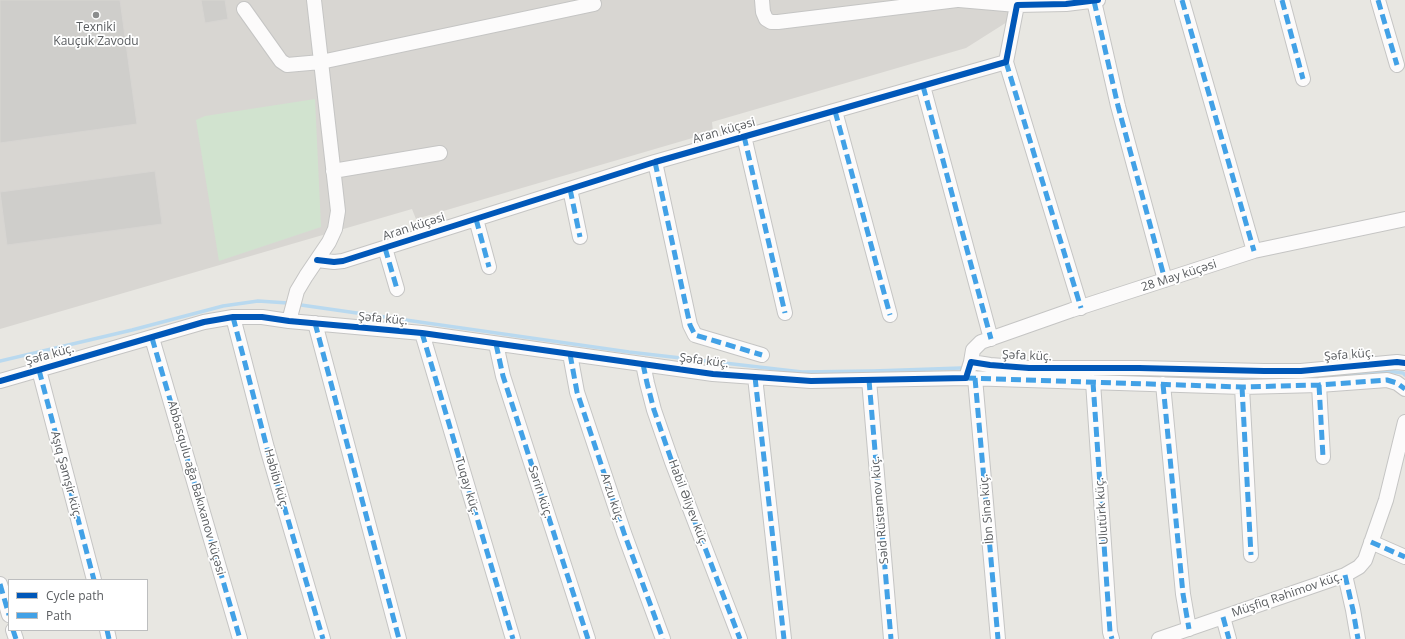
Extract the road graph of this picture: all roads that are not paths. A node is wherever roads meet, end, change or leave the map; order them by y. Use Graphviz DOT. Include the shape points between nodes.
graph roads {
  1 [pos="314,0"];
  2 [pos="762,0"];
  3 [pos="958,0"];
  4 [pos="1094,0"];
  5 [pos="1098,0"];
  6 [pos="1182,0"];
  7 [pos="1282,0"];
  8 [pos="1378,0"];
  9 [pos="1016,3"];
  10 [pos="594,4"];
  11 [pos="244,10"];
  12 [pos="321,62"];
  13 [pos="1006,62"];
  14 [pos="1397,65"];
  15 [pos="1303,79"];
  16 [pos="924,86"];
  17 [pos="835,111"];
  18 [pos="744,136"];
  19 [pos="440,153"];
  20 [pos="655,162"];
  21 [pos="333,170"];
  22 [pos="570,189"];
  23 [pos="476,219"];
  24 [pos="1405,219"];
  25 [pos="580,237"];
  26 [pos="385,248"];
  27 [pos="1254,252"];
  28 [pos="316,260"];
  29 [pos="489,267"];
  30 [pos="1165,280"];
  31 [pos="397,290"];
  32 [pos="1081,308"];
  33 [pos="785,312"];
  34 [pos="890,315"];
  35 [pos="233,317"];
  36 [pos="289,321"];
  37 [pos="315,323"];
  38 [pos="422,333"];
  39 [pos="152,338"];
  40 [pos="992,339"];
  41 [pos="496,344"];
  42 [pos="570,354"];
  43 [pos="762,355"];
  44 [pos="971,362"];
  45 [pos="1405,363"];
  46 [pos="643,364"];
  47 [pos="39,370"];
  48 [pos="755,377"];
  49 [pos="971,378"];
  50 [pos="869,380"];
  51 [pos="0,381"];
  52 [pos="1093,382"];
  53 [pos="1163,384"];
  54 [pos="1319,384"];
  55 [pos="1242,387"];
  56 [pos="1405,389"];
  57 [pos="1405,422"];
  58 [pos="1323,457"];
  59 [pos="1371,542"];
  60 [pos="1251,555"];
  61 [pos="1405,557"];
  62 [pos="1345,575"];
  63 [pos="94,579"];
  64 [pos="0,584"];
  65 [pos="8,612"];
  66 [pos="1223,617"];
  67 [pos="1189,629"];
  68 [pos="240,639"];
  69 [pos="323,639"];
  70 [pos="399,639"];
  71 [pos="513,639"];
  72 [pos="588,639"];
  73 [pos="663,639"];
  74 [pos="740,639"];
  75 [pos="784,639"];
  76 [pos="891,639"];
  77 [pos="998,639"];
  78 [pos="1112,639"];
  79 [pos="1159,639"];
  80 [pos="1229,639"];
  81 [pos="1358,639"];
  1 -- 12 [label="street"];
  2 -- 3 [label="street" via="763,12 766,19 771,22"];
  3 -- 9 [label="street"];
  4 -- 5 [label="street"];
  4 -- 9 [label="street" via="1066,4"];
  4 -- 30 [label="street" via="1118,106"];
  6 -- 27 [label="street"];
  7 -- 15 [label="street"];
  8 -- 14 [label="street"];
  9 -- 13 [label="street"];
  10 -- 12 [label="street"];
  11 -- 12 [label="street" via="281,61 288,65"];
  12 -- 21 [label="street"];
  13 -- 16 [label="street, Aran küçəsi"];
  13 -- 32 [label="street"];
  16 -- 17 [label="street, Aran küçəsi"];
  16 -- 40 [label="street"];
  17 -- 18 [label="street, Aran küçəsi"];
  17 -- 34 [label="street"];
  18 -- 20 [label="street, Aran küçəsi"];
  18 -- 33 [label="street"];
  19 -- 21 [label="street"];
  20 -- 22 [label="street, Aran küçəsi"];
  20 -- 43 [label="street" via="690,325 695,335"];
  21 -- 28 [label="street" via="338,211 335,229"];
  22 -- 23 [label="street, Aran küçəsi"];
  22 -- 25 [label="street"];
  23 -- 26 [label="street, Aran küçəsi"];
  23 -- 29 [label="street"];
  24 -- 27 [label="street, 28 May küçəsi"];
  26 -- 28 [label="street, Aran küçəsi" via="343,261"];
  26 -- 31 [label="street"];
  27 -- 30 [label="street, 28 May küçəsi"];
  28 -- 36 [label="street" via="297,291"];
  30 -- 32 [label="street, 28 May küçəsi"];
  32 -- 40 [label="street, 28 May küçəsi"];
  35 -- 36 [label="street, Şəfa küç." via="262,317"];
  35 -- 39 [label="street, Şəfa küç." via="204,322"];
  35 -- 69 [label="street, Həbibi küç." via="267,448"];
  36 -- 37 [label="street, Şəfa küç."];
  37 -- 38 [label="street, Şəfa küç."];
  37 -- 70 [label="street"];
  38 -- 41 [label="street, Şəfa küç."];
  38 -- 71 [label="street, Tuqay küç."];
  39 -- 47 [label="street, Şəfa küç."];
  39 -- 68 [label="street, Abbasqulu ağa Bakıxanov küçəsi"];
  40 -- 44 [label="street, 28 May küçəsi" via="976,346"];
  41 -- 42 [label="street, Şəfa küç."];
  41 -- 72 [label="street, Sərin küç." via="503,376"];
  42 -- 46 [label="street, Şəfa küç."];
  42 -- 73 [label="street, Arzu küç." via="577,392"];
  44 -- 45 [label="street, Şəfa küç." via="1029,368 1264,371 1301,371"];
  44 -- 49 [label="street"];
  46 -- 48 [label="street, Şəfa küç."];
  46 -- 74 [label="street, Habil Əliyev küç." via="654,410 672,462"];
  47 -- 51 [label="street, Şəfa küç."];
  47 -- 63 [label="street, Aşıq Şəmşir küç."];
  48 -- 50 [label="street, Şəfa küç." via="811,382"];
  48 -- 75 [label="street"];
  49 -- 50 [label="street, Şəfa küç."];
  49 -- 52 [label="street, Şəfa küç."];
  49 -- 77 [label="street, İbn Sina küç."];
  50 -- 76 [label="street, Səid Rüstəmov küç."];
  52 -- 53 [label="street, Şəfa küç."];
  52 -- 78 [label="street, Ulutürk küç."];
  53 -- 55 [label="street, Şəfa küç."];
  53 -- 67 [label="street" via="1183,594"];
  54 -- 55 [label="street, Şəfa küç."];
  54 -- 56 [label="street, Şəfa küç." via="1387,380"];
  54 -- 58 [label="street"];
  55 -- 60 [label="street"];
  57 -- 59 [label="street, Müşfiq Rəhimov küç." via="1386,500"];
  59 -- 61 [label="street"];
  59 -- 62 [label="street, Müşfiq Rəhimov küç." via="1365,560"];
  62 -- 66 [label="street, Müşfiq Rəhimov küç."];
  62 -- 81 [label="street"];
  64 -- 65 [label="street"];
  66 -- 67 [label="street, Müşfiq Rəhimov küç."];
  66 -- 80 [label="street"];
  67 -- 79 [label="street, Müşfiq Rəhimov küç."];
}
